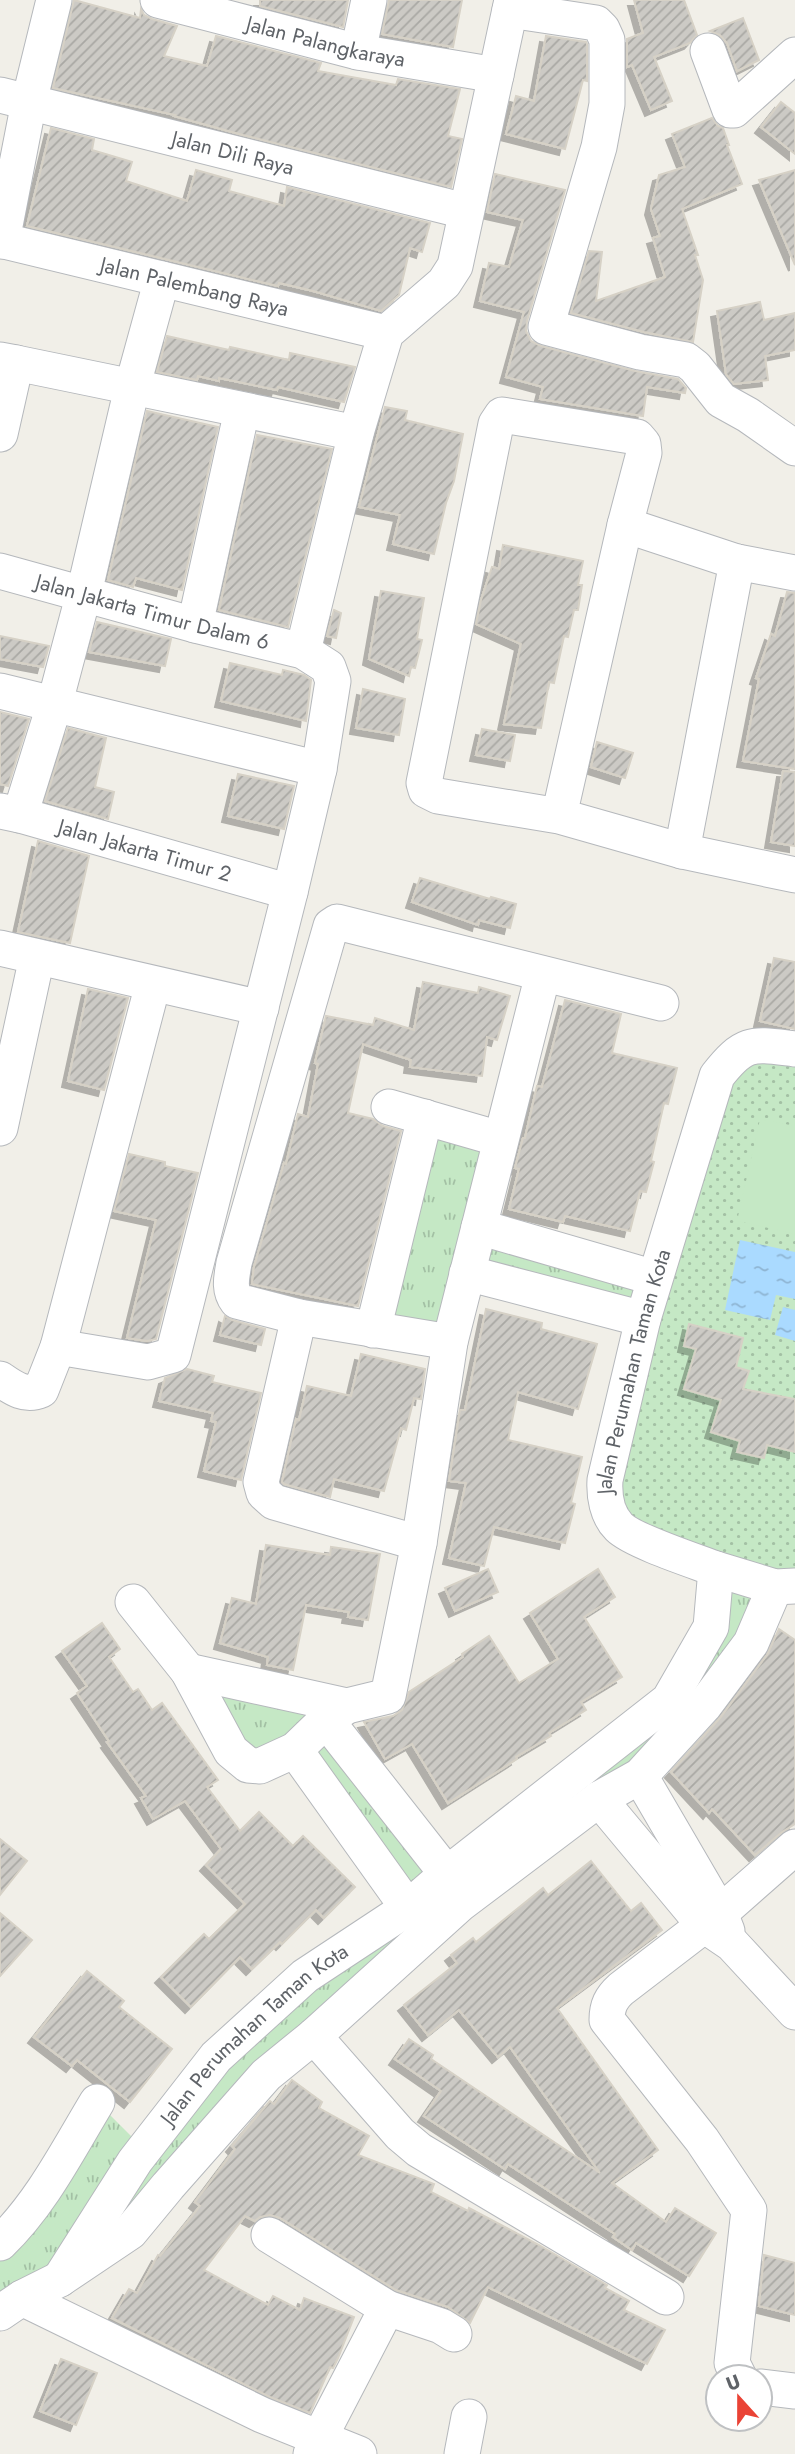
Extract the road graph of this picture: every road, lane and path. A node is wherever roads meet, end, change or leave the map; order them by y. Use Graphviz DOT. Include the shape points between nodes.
graph roads {
  1 [pos="54,0"];
  2 [pos="158,0"];
  3 [pos="369,0"];
  4 [pos="511,5"];
  5 [pos="708,51"];
  6 [pos="358,52"];
  7 [pos="795,55"];
  8 [pos="496,75"];
  9 [pos="15,98"];
  10 [pos="465,211"];
  11 [pos="1,241"];
  12 [pos="162,279"];
  13 [pos="386,333"];
  14 [pos="8,361"];
  15 [pos="132,388"];
  16 [pos="242,410"];
  17 [pos="356,433"];
  18 [pos="0,434"];
  19 [pos="795,448"];
  20 [pos="625,525"];
  21 [pos="737,562"];
  22 [pos="0,571"];
  23 [pos="795,573"];
  24 [pos="84,593"];
  25 [pos="195,625"];
  26 [pos="303,651"];
  27 [pos="0,691"];
  28 [pos="54,706"];
  29 [pos="319,769"];
  30 [pos="10,813"];
  31 [pos="559,816"];
  32 [pos="682,851"];
  33 [pos="795,875"];
  34 [pos="290,892"];
  35 [pos="0,948"];
  36 [pos="37,957"];
  37 [pos="543,974"];
  38 [pos="153,984"];
  39 [pos="662,1003"];
  40 [pos="261,1008"];
  41 [pos="795,1049"];
  42 [pos="388,1107"];
  43 [pos="425,1117"];
  44 [pos="0,1128"];
  45 [pos="500,1139"];
  46 [pos="479,1227"];
  47 [pos="467,1273"];
  48 [pos="655,1278"];
  49 [pos="299,1317"];
  50 [pos="643,1319"];
  51 [pos="373,1330"];
  52 [pos="450,1342"];
  53 [pos="58,1347"];
  54 [pos="0,1379"];
  55 [pos="419,1543"];
  56 [pos="716,1569"];
  57 [pos="785,1587"];
  58 [pos="133,1602"];
  59 [pos="188,1671"];
  60 [pos="336,1713"];
  61 [pos="295,1749"];
  62 [pos="640,1776"];
  63 [pos="600,1799"];
  64 [pos="795,1847"];
  65 [pos="447,1874"];
  66 [pos="408,1908"];
  67 [pos="719,1927"];
  68 [pos="795,2012"];
  69 [pos="314,2036"];
  70 [pos="97,2102"];
  71 [pos="270,2235"];
  72 [pos="0,2243"];
  73 [pos="60,2279"];
  74 [pos="666,2297"];
  75 [pos="11,2306"];
  76 [pos="387,2308"];
  77 [pos="454,2334"];
  78 [pos="732,2363"];
  79 [pos="774,2389"];
  80 [pos="795,2390"];
  81 [pos="469,2417"];
  82 [pos="315,2446"];
  83 [pos="359,2454"];
  84 [pos="462,2454"];
  1 -- 9 [label="street"];
  2 -- 6 [label="street, Jalan Palangkaraya"];
  3 -- 6 [label="street"];
  4 -- 8 [label="street"];
  4 -- 19 [label="street" via="596,23 607,40 607,104 599,147 546,327 686,360 720,400"];
  5 -- 7 [label="street" via="730,110"];
  6 -- 8 [label="street, Jalan Palangkaraya"];
  8 -- 10 [label="street"];
  9 -- 10 [label="street, Jalan Dili Raya"];
  9 -- 11 [label="street"];
  10 -- 13 [label="street" via="451,274"];
  11 -- 12 [label="street, Jalan Palembang Raya"];
  12 -- 13 [label="street, Jalan Palembang Raya"];
  12 -- 15 [label="street"];
  13 -- 17 [label="street"];
  14 -- 15 [label="street"];
  14 -- 18 [label="street"];
  15 -- 16 [label="street"];
  15 -- 24 [label="street"];
  16 -- 17 [label="street"];
  16 -- 25 [label="street"];
  17 -- 26 [label="street"];
  20 -- 21 [label="street"];
  20 -- 31 [label="street"];
  20 -- 31 [label="street" via="643,453 637,437 507,415 499,418 424,786 438,796"];
  21 -- 23 [label="street"];
  21 -- 32 [label="street"];
  22 -- 24 [label="street, Jalan Jakarta Timur Dalam 6"];
  24 -- 25 [label="street, Jalan Jakarta Timur Dalam 6"];
  24 -- 28 [label="street"];
  25 -- 26 [label="street, Jalan Jakarta Timur Dalam 6"];
  26 -- 29 [label="street" via="325,664 332,675"];
  27 -- 28 [label="street"];
  28 -- 29 [label="street"];
  28 -- 30 [label="street"];
  29 -- 34 [label="street"];
  30 -- 34 [label="street, Jalan Jakarta Timur 2"];
  31 -- 32 [label="street"];
  32 -- 33 [label="street"];
  34 -- 40 [label="street"];
  35 -- 36 [label="street"];
  36 -- 38 [label="street"];
  36 -- 44 [label="street"];
  37 -- 39 [label="street"];
  37 -- 45 [label="street"];
  37 -- 49 [label="street" via="332,924 231,1286 237,1301"];
  38 -- 40 [label="street"];
  38 -- 53 [label="street"];
  40 -- 53 [label="street" via="173,1354 148,1362"];
  41 -- 48 [label="street, Jalan Perumahan Taman Kota" via="755,1045 737,1053 717,1076"];
  42 -- 43 [label="street"];
  43 -- 45 [label="street"];
  43 -- 51 [label="street"];
  45 -- 46 [label="street"];
  46 -- 47 [label="street"];
  46 -- 48 [label="street"];
  47 -- 50 [label="street"];
  47 -- 52 [label="street"];
  48 -- 50 [label="street, Jalan Perumahan Taman Kota"];
  49 -- 51 [label="street"];
  49 -- 55 [label="street" via="261,1482 264,1493 274,1502"];
  50 -- 56 [label="street, Jalan Perumahan Taman Kota" via="604,1495 618,1527 631,1536"];
  51 -- 52 [label="street"];
  52 -- 55 [label="street"];
  53 -- 54 [label="street" via="41,1390 20,1391"];
  55 -- 60 [label="street" via="388,1696"];
  56 -- 57 [label="street"];
  56 -- 65 [label="street, Jalan Perumahan Taman Kota" via="711,1627 669,1700"];
  57 -- 62 [label="street, Jalan Perumahan Taman Kota" via="704,1706"];
  58 -- 59 [label="street"];
  59 -- 60 [label="street"];
  59 -- 61 [label="street" via="231,1751 247,1765 260,1766"];
  60 -- 61 [label="street"];
  60 -- 65 [label="street"];
  61 -- 66 [label="street"];
  62 -- 63 [label="street, Jalan Perumahan Taman Kota"];
  62 -- 67 [label="street"];
  63 -- 67 [label="street"];
  63 -- 69 [label="street, Jalan Perumahan Taman Kota" via="460,1904"];
  64 -- 67 [label="street"];
  65 -- 66 [label="street, Jalan Perumahan Taman Kota"];
  66 -- 73 [label="street, Jalan Perumahan Taman Kota" via="305,1976 216,2057 135,2161"];
  67 -- 68 [label="street"];
  67 -- 78 [label="street" via="614,1996 607,2020 702,2140 749,2210"];
  69 -- 73 [label="street, Jalan Perumahan Taman Kota" via="266,2075 130,2232"];
  69 -- 74 [label="street" via="419,2150"];
  70 -- 72 [label="street" via="41,2193"];
  71 -- 76 [label="street"];
  73 -- 75 [label="street"];
  75 -- 82 [label="street" via="262,2415"];
  76 -- 77 [label="street"];
  76 -- 82 [label="street"];
  79 -- 80 [label="street"];
  81 -- 84 [label="street"];
  82 -- 83 [label="street"];
}
